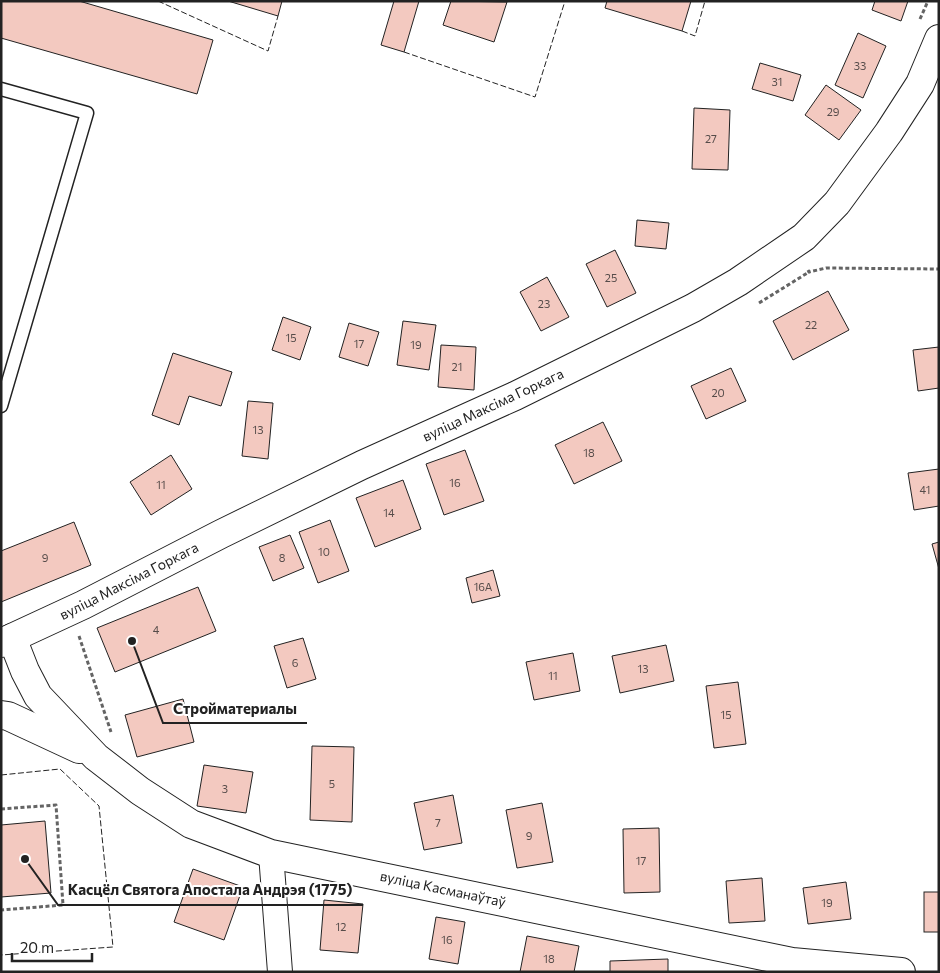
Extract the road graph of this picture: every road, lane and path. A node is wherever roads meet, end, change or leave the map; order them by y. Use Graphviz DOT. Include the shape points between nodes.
graph roads {
  1 [pos="928,1"];
  2 [pos="920,19"];
  3 [pos="939,39"];
  4 [pos="929,84"];
  5 [pos="1,89"];
  6 [pos="791,246"];
  7 [pos="939,269"];
  8 [pos="809,272"];
  9 [pos="752,307"];
  10 [pos="1,406"];
  11 [pos="79,635"];
  12 [pos="6,640"];
  13 [pos="1,714"];
  14 [pos="104,748"];
  15 [pos="1,809"];
  16 [pos="271,854"];
  17 [pos="1,910"];
  18 [pos="280,972"];
  19 [pos="901,972"];
  1 -- 2 [label="path"];
  3 -- 4 [label="main road, вуліца Максіма Горкага"];
  4 -- 6 [label="main road, вуліца Максіма Горкага" via="888,132 837,203"];
  5 -- 10 [label="lane" via="86,113"];
  6 -- 8 [label="path"];
  6 -- 12 [label="main road, вуліца Максіма Горкага" via="693,308 515,396 362,465 83,605"];
  7 -- 8 [label="path" via="826,268"];
  8 -- 9 [label="path"];
  11 -- 14 [label="path"];
  12 -- 14 [label="main road, вуліца Касманаўтаў" via="38,696"];
  13 -- 14 [label="main road"];
  14 -- 16 [label="main road, вуліца Касманаўтаў" via="140,791 191,824"];
  15 -- 17 [label="path" via="56,805 63,906"];
  16 -- 18 [label="street"];
  16 -- 19 [label="main road, вуліца Касманаўтаў" via="792,962"];
}
